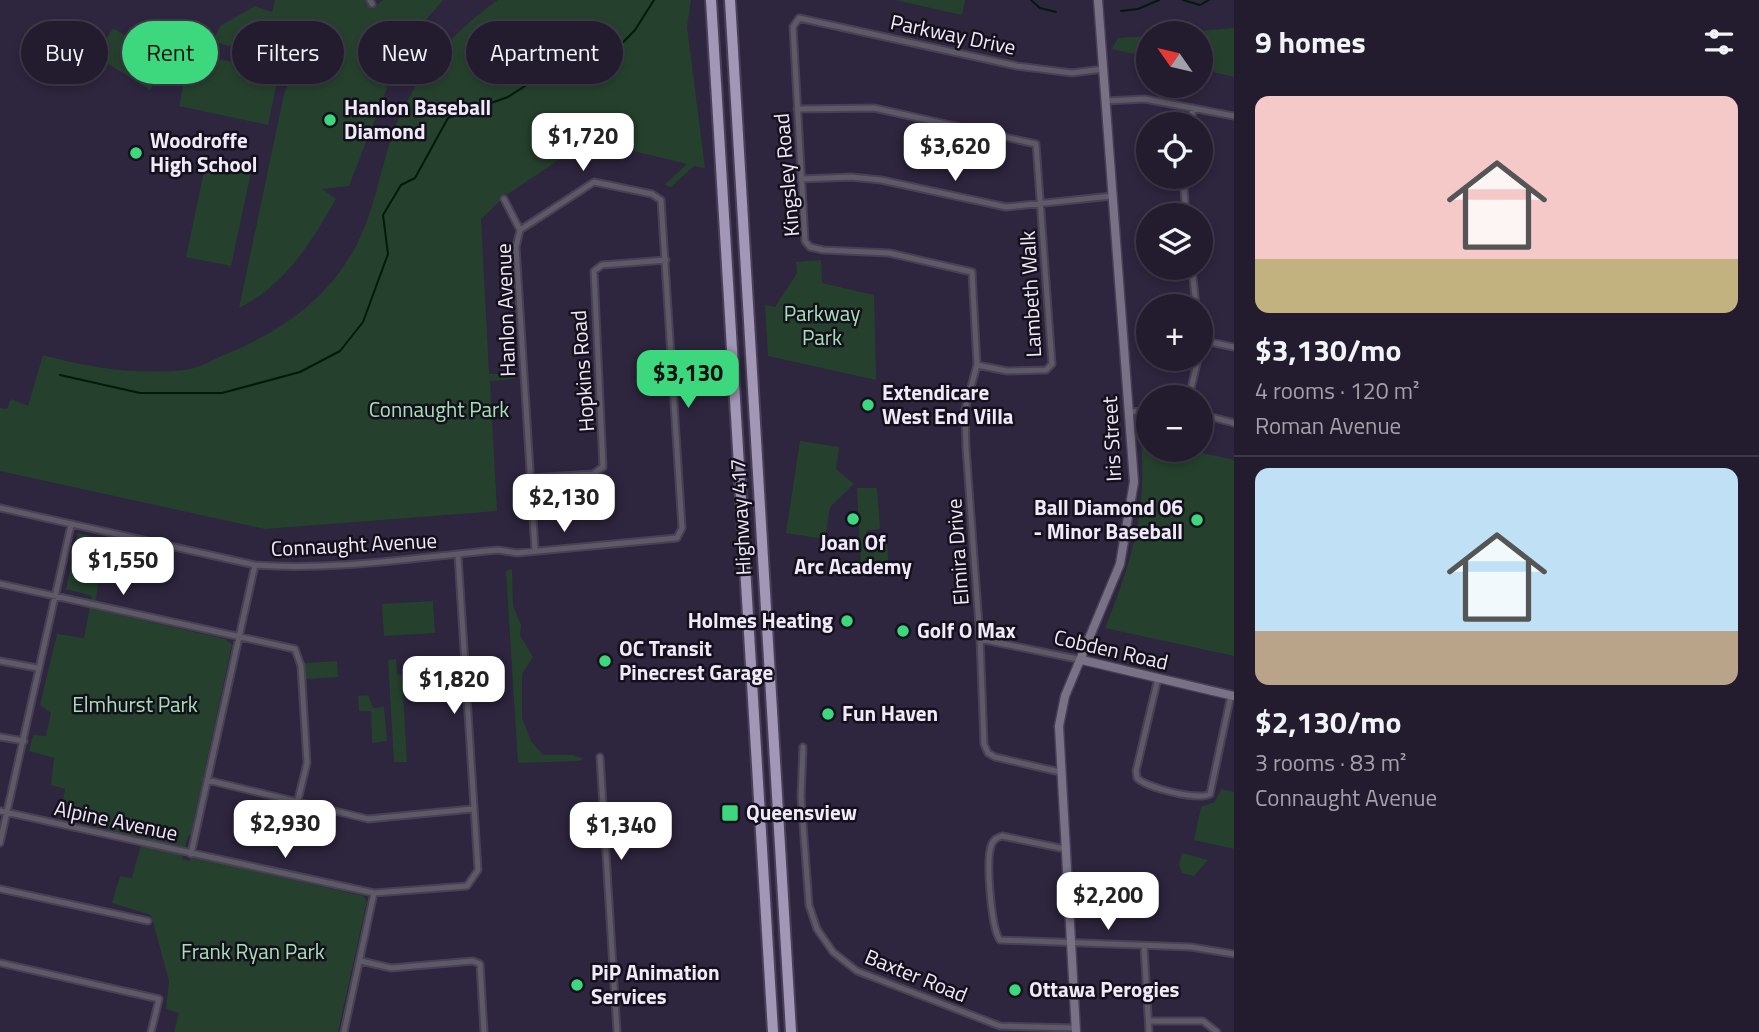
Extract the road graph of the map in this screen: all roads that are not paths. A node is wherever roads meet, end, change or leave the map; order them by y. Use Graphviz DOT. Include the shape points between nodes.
graph roads {
  1 [pos="711,0"];
  2 [pos="730,0"];
  3 [pos="1098,0"];
  4 [pos="798,19"];
  5 [pos="1103,69"];
  6 [pos="1105,101"];
  7 [pos="1194,108"];
  8 [pos="797,110"];
  9 [pos="1193,112"];
  10 [pos="1234,116"];
  11 [pos="801,179"];
  12 [pos="1112,196"];
  13 [pos="504,199"];
  14 [pos="1041,204"];
  15 [pos="520,230"];
  16 [pos="666,260"];
  17 [pos="973,275"];
  18 [pos="1213,343"];
  19 [pos="1234,347"];
  20 [pos="977,365"];
  21 [pos="1129,412"];
  22 [pos="1136,412"];
  23 [pos="1213,417"];
  24 [pos="1234,423"];
  25 [pos="530,478"];
  26 [pos="0,508"];
  27 [pos="71,525"];
  28 [pos="535,550"];
  29 [pos="458,555"];
  30 [pos="255,565"];
  31 [pos="0,584"];
  32 [pos="53,596"];
  33 [pos="239,637"];
  34 [pos="980,639"];
  35 [pos="1082,660"];
  36 [pos="0,661"];
  37 [pos="37,668"];
  38 [pos="1157,678"];
  39 [pos="1233,696"];
  40 [pos="0,737"];
  41 [pos="24,741"];
  42 [pos="803,747"];
  43 [pos="600,757"];
  44 [pos="1060,772"];
  45 [pos="207,780"];
  46 [pos="298,800"];
  47 [pos="472,809"];
  48 [pos="3,812"];
  49 [pos="0,843"];
  50 [pos="1065,849"];
  51 [pos="191,853"];
  52 [pos="0,889"];
  53 [pos="374,893"];
  54 [pos="148,921"];
  55 [pos="1070,944"];
  56 [pos="1144,947"];
  57 [pos="1234,954"];
  58 [pos="361,961"];
  59 [pos="0,963"];
  60 [pos="1149,1021"];
  61 [pos="1076,1030"];
  62 [pos="151,1032"];
  63 [pos="344,1032"];
  64 [pos="484,1032"];
  65 [pos="617,1032"];
  66 [pos="771,1032"];
  67 [pos="791,1032"];
  68 [pos="1149,1032"];
  69 [pos="1217,1032"];
  1 -- 66 [label="highway"];
  2 -- 67 [label="highway, Highway 417"];
  3 -- 5 [label="street, Iris Street"];
  4 -- 5 [label="street, Parkway Drive" via="1017,66 1072,73"];
  4 -- 8 [label="street, Kingsley Road" via="793,27"];
  5 -- 6 [label="street, Iris Street"];
  6 -- 7 [label="street" via="1144,99"];
  6 -- 12 [label="street, Iris Street"];
  7 -- 9 [label="street"];
  7 -- 10 [label="street"];
  8 -- 11 [label="street, Kingsley Road"];
  8 -- 14 [label="street, Lambeth Walk" via="874,108 1036,145"];
  11 -- 14 [label="street" via="881,180 1006,207"];
  11 -- 17 [label="street, Kingsley Road" via="804,241 810,247 889,253"];
  12 -- 14 [label="street"];
  12 -- 21 [label="street, Iris Street"];
  13 -- 15 [label="street, Hanlon Avenue"];
  14 -- 20 [label="street, Lambeth Walk" via="1052,364 1046,370 1007,371"];
  15 -- 16 [label="street" via="594,182 659,197"];
  15 -- 25 [label="street, Hanlon Avenue" via="516,247"];
  16 -- 25 [label="street, Hopkins Road" via="602,265 594,271 603,467 593,474"];
  16 -- 28 [label="street, Connaught Avenue" via="682,528 672,541"];
  17 -- 20 [label="street, Elmira Drive"];
  18 -- 19 [label="street"];
  20 -- 34 [label="street, Elmira Drive" via="965,425"];
  21 -- 22 [label="street"];
  21 -- 35 [label="street, Iris Street" via="1134,482 1130,517 1120,564"];
  23 -- 24 [label="street"];
  25 -- 28 [label="street, Hanlon Avenue"];
  26 -- 27 [label="street, Connaught Avenue"];
  27 -- 30 [label="street, Connaught Avenue"];
  27 -- 32 [label="street"];
  28 -- 29 [label="street, Connaught Avenue"];
  29 -- 30 [label="street, Connaught Avenue"];
  29 -- 47 [label="street"];
  30 -- 33 [label="street"];
  31 -- 32 [label="street"];
  32 -- 33 [label="street"];
  32 -- 37 [label="street"];
  33 -- 45 [label="street"];
  33 -- 46 [label="street" via="295,649 299,654 307,763"];
  34 -- 35 [label="street, Cobden Road"];
  34 -- 44 [label="street, Elmira Drive" via="982,730 988,753"];
  35 -- 38 [label="street, Cobden Road"];
  35 -- 44 [label="street, Iris Street" via="1060,710"];
  36 -- 37 [label="street"];
  37 -- 41 [label="street"];
  38 -- 39 [label="street, Cobden Road"];
  38 -- 39 [label="street" via="1136,771 1149,786 1200,797 1210,794"];
  40 -- 41 [label="street"];
  41 -- 48 [label="street"];
  42 -- 61 [label="street, Baxter Road" via="801,797 809,905 817,929 833,952 858,971 1000,1026"];
  43 -- 65 [label="street"];
  44 -- 50 [label="street, Iris Street"];
  45 -- 46 [label="street"];
  45 -- 51 [label="street"];
  46 -- 47 [label="street" via="368,819"];
  47 -- 53 [label="street, Alpine Avenue" via="478,870 473,882"];
  48 -- 49 [label="street"];
  48 -- 51 [label="street, Alpine Avenue"];
  50 -- 55 [label="street, Iris Street"];
  50 -- 55 [label="street" via="995,838 991,845 993,920 1000,940"];
  51 -- 53 [label="street, Alpine Avenue"];
  52 -- 54 [label="street"];
  53 -- 58 [label="street"];
  55 -- 56 [label="street"];
  55 -- 61 [label="street, Iris Street"];
  56 -- 57 [label="street" via="1191,947"];
  56 -- 60 [label="street"];
  58 -- 63 [label="street"];
  58 -- 64 [label="street" via="391,968 480,964"];
  59 -- 62 [label="street" via="159,999"];
  60 -- 68 [label="street"];
  60 -- 69 [label="street" via="1203,1021"];
}
